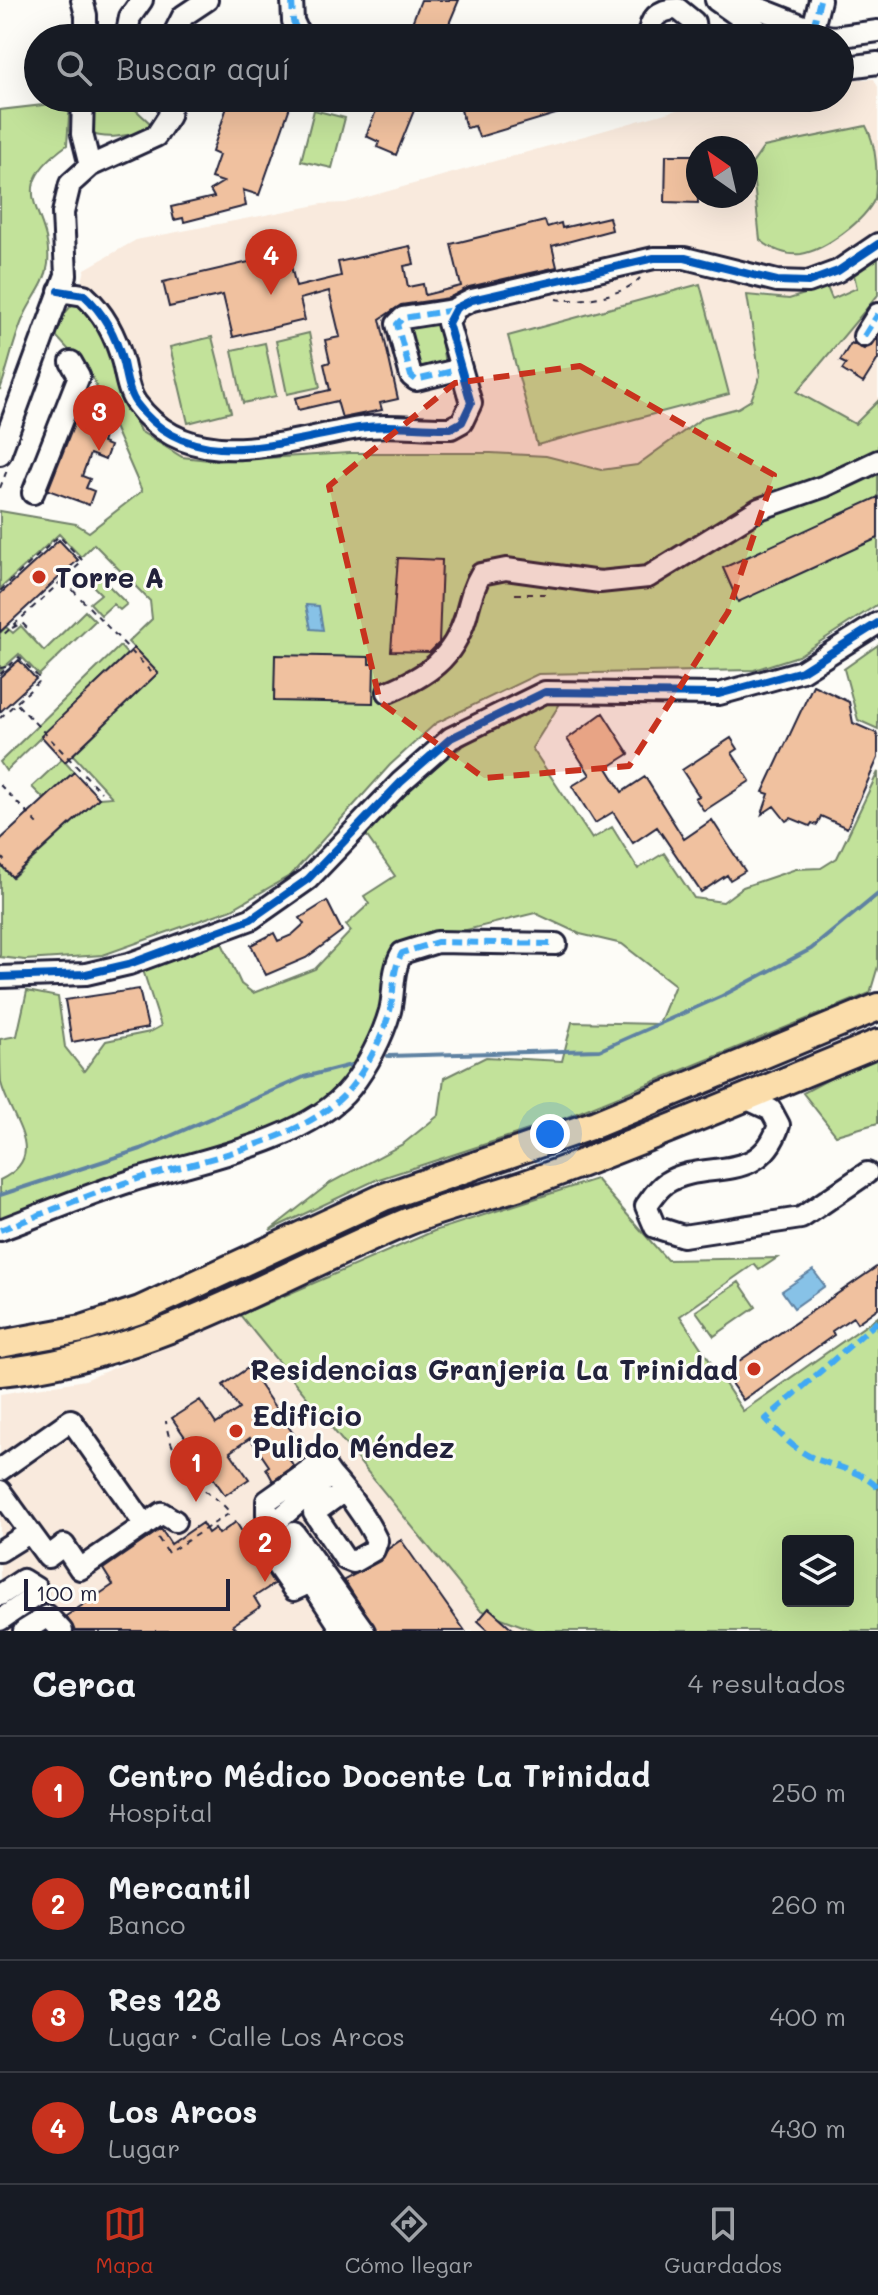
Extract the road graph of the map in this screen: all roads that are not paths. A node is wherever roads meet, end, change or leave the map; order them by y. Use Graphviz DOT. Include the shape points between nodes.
graph roads {
  1 [pos="82,0"];
  2 [pos="142,0"];
  3 [pos="207,0"];
  4 [pos="292,0"];
  5 [pos="716,0"];
  6 [pos="738,0"];
  7 [pos="820,0"];
  8 [pos="664,5"];
  9 [pos="86,24"];
  10 [pos="129,24"];
  11 [pos="179,24"];
  12 [pos="294,24"];
  13 [pos="651,24"];
  14 [pos="692,24"];
  15 [pos="750,24"];
  16 [pos="790,24"];
  17 [pos="813,24"];
  18 [pos="878,31"];
  19 [pos="854,34"];
  20 [pos="878,63"];
  21 [pos="854,66"];
  22 [pos="83,112"];
  23 [pos="170,112"];
  24 [pos="90,166"];
  25 [pos="878,244"];
  26 [pos="59,291"];
  27 [pos="454,310"];
  28 [pos="878,314"];
  29 [pos="864,336"];
  30 [pos="71,362"];
  31 [pos="461,369"];
  32 [pos="0,454"];
  33 [pos="878,461"];
  34 [pos="33,493"];
  35 [pos="878,623"];
  36 [pos="388,692"];
  37 [pos="556,944"];
  38 [pos="0,977"];
  39 [pos="878,1007"];
  40 [pos="878,1043"];
  41 [pos="745,1098"];
  42 [pos="867,1173"];
  43 [pos="0,1230"];
  44 [pos="0,1344"];
  45 [pos="0,1372"];
  46 [pos="0,1470"];
  47 [pos="338,1483"];
  48 [pos="0,1491"];
  49 [pos="277,1519"];
  50 [pos="175,1521"];
  51 [pos="145,1525"];
  52 [pos="29,1533"];
  53 [pos="0,1551"];
  54 [pos="0,1595"];
  55 [pos="0,1620"];
  56 [pos="24,1631"];
  57 [pos="62,1631"];
  58 [pos="343,1631"];
  59 [pos="364,1631"];
  1 -- 9 [label="street"];
  2 -- 10 [label="street"];
  3 -- 11 [label="street"];
  4 -- 12 [label="street"];
  5 -- 15 [label="street"];
  6 -- 16 [label="street"];
  7 -- 17 [label="street"];
  8 -- 13 [label="street"];
  8 -- 14 [label="street" via="687,14"];
  18 -- 19 [label="street"];
  20 -- 21 [label="street"];
  22 -- 24 [label="street"];
  23 -- 24 [label="street" via="156,136"];
  24 -- 26 [label="street" via="70,184 64,198 68,261"];
  25 -- 27 [label="street" via="838,271 808,282 777,281 685,258 654,258 472,300"];
  26 -- 31 [label="street" via="84,295 94,304 116,337 134,400 161,429 192,445 260,447 361,428 451,428 462,422 471,403"];
  26 -- 32 [label="street"];
  27 -- 31 [label="street" via="448,323"];
  27 -- 31 [label="street" via="403,318 397,324 416,380"];
  28 -- 29 [label="street"];
  30 -- 34 [label="street" via="79,376"];
  33 -- 36 [label="street" via="759,509 648,577 600,582 506,569 481,574 441,664"];
  35 -- 38 [label="street" via="802,671 719,694 545,692 451,738 308,879 251,919 129,964 86,974"];
  37 -- 43 [label="street" via="437,942 402,953 395,965 390,1011 369,1057 350,1088 318,1115 244,1150 129,1182"];
  39 -- 44 [label="main road" via="596,1124 384,1197 140,1310 71,1332"];
  40 -- 41 [label="main road"];
  41 -- 42 [label="street" via="771,1110 779,1125 772,1146 747,1163 668,1181 646,1206 655,1227 683,1236 801,1218"];
  41 -- 45 [label="main road" via="533,1182 416,1218 190,1323 121,1349 45,1368"];
  46 -- 51 [label="street" via="71,1420"];
  47 -- 47 [label="street" via="314,1517 345,1559 353,1562 382,1546"];
  47 -- 49 [label="street" via="322,1462 267,1501 267,1515"];
  48 -- 52 [label="street"];
  49 -- 58 [label="street"];
  49 -- 59 [label="street"];
  50 -- 51 [label="street" via="162,1513"];
  51 -- 52 [label="street" via="80,1569 64,1545 48,1557"];
  52 -- 53 [label="street"];
  54 -- 55 [label="street" via="23,1580 36,1588 35,1596"];
  56 -- 57 [label="street" via="48,1616"];
}
